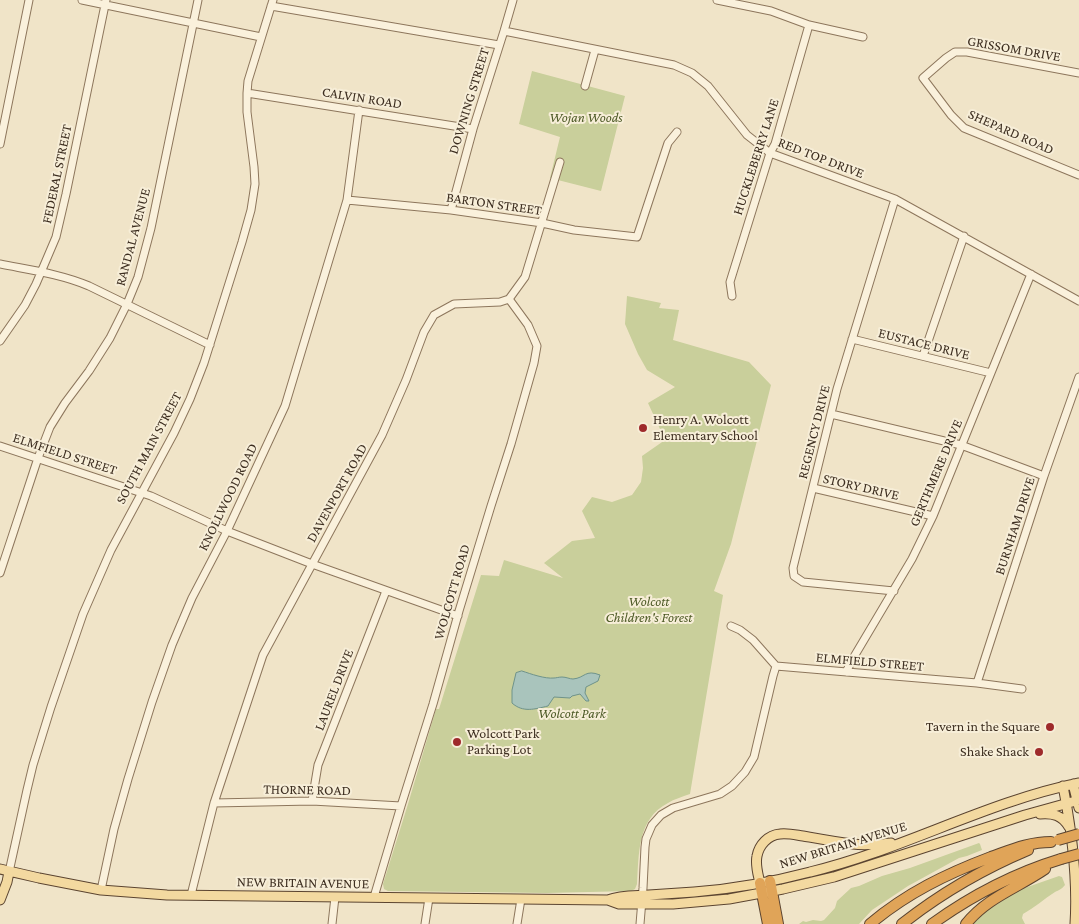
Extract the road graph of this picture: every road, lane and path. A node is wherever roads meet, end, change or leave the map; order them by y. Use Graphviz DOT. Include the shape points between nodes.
graph roads {
  1 [pos="29,0"];
  2 [pos="82,0"];
  3 [pos="198,0"];
  4 [pos="513,0"];
  5 [pos="717,0"];
  6 [pos="105,2"];
  7 [pos="272,3"];
  8 [pos="193,24"];
  9 [pos="809,26"];
  10 [pos="504,31"];
  11 [pos="261,37"];
  12 [pos="863,37"];
  13 [pos="499,45"];
  14 [pos="594,50"];
  15 [pos="1079,73"];
  16 [pos="923,78"];
  17 [pos="585,86"];
  18 [pos="247,93"];
  19 [pos="359,110"];
  20 [pos="473,129"];
  21 [pos="677,132"];
  22 [pos="0,144"];
  23 [pos="770,153"];
  24 [pos="560,162"];
  25 [pos="1079,175"];
  26 [pos="895,199"];
  27 [pos="347,200"];
  28 [pos="451,210"];
  29 [pos="542,223"];
  30 [pos="964,236"];
  31 [pos="0,264"];
  32 [pos="42,272"];
  33 [pos="1031,274"];
  34 [pos="732,296"];
  35 [pos="510,299"];
  36 [pos="1079,301"];
  37 [pos="127,304"];
  38 [pos="852,338"];
  39 [pos="0,341"];
  40 [pos="210,345"];
  41 [pos="923,356"];
  42 [pos="991,373"];
  43 [pos="1079,377"];
  44 [pos="831,414"];
  45 [pos="962,445"];
  46 [pos="0,446"];
  47 [pos="38,458"];
  48 [pos="1044,476"];
  49 [pos="813,488"];
  50 [pos="141,493"];
  51 [pos="933,516"];
  52 [pos="227,531"];
  53 [pos="312,564"];
  54 [pos="0,574"];
  55 [pos="386,591"];
  56 [pos="894,591"];
  57 [pos="458,616"];
  58 [pos="731,626"];
  59 [pos="776,666"];
  60 [pos="846,672"];
  61 [pos="977,683"];
  62 [pos="1022,689"];
  63 [pos="1076,783"];
  64 [pos="1063,786"];
  65 [pos="312,801"];
  66 [pos="214,803"];
  67 [pos="1066,803"];
  68 [pos="1078,803"];
  69 [pos="401,806"];
  70 [pos="1025,815"];
  71 [pos="1075,834"];
  72 [pos="909,840"];
  73 [pos="1054,841"];
  74 [pos="1079,854"];
  75 [pos="1058,860"];
  76 [pos="5,870"];
  77 [pos="766,887"];
  78 [pos="101,890"];
  79 [pos="191,895"];
  80 [pos="335,897"];
  81 [pos="374,897"];
  82 [pos="429,898"];
  83 [pos="521,899"];
  84 [pos="0,900"];
  85 [pos="642,900"];
  86 [pos="332,924"];
  87 [pos="425,924"];
  88 [pos="518,924"];
  89 [pos="640,924"];
  90 [pos="768,924"];
  91 [pos="778,924"];
  92 [pos="870,924"];
  93 [pos="902,924"];
  94 [pos="932,924"];
  95 [pos="966,924"];
  96 [pos="1075,924"];
  1 -- 22 [label="street"];
  2 -- 6 [label="street"];
  3 -- 8 [label="street, RANDAL AVENUE"];
  4 -- 10 [label="street, DOWNING STREET"];
  5 -- 9 [label="street" via="771,10"];
  6 -- 8 [label="street"];
  6 -- 32 [label="street, FEDERAL STREET" via="56,237"];
  7 -- 11 [label="street, SOUTH MAIN STREET"];
  7 -- 13 [label="street"];
  8 -- 11 [label="street"];
  8 -- 37 [label="street, RANDAL AVENUE" via="150,228 138,277"];
  9 -- 12 [label="street"];
  9 -- 23 [label="street, HUCKLEBERRY LANE"];
  10 -- 13 [label="street, DOWNING STREET"];
  10 -- 14 [label="street, RED TOP DRIVE"];
  11 -- 18 [label="street, SOUTH MAIN STREET"];
  13 -- 20 [label="street, DOWNING STREET"];
  14 -- 17 [label="street"];
  14 -- 23 [label="street, RED TOP DRIVE" via="674,65 692,73 708,86 747,136"];
  15 -- 16 [label="street, GRISSOM DRIVE" via="955,52"];
  16 -- 25 [label="street, SHEPARD ROAD" via="964,128"];
  18 -- 19 [label="street, CALVIN ROAD"];
  18 -- 40 [label="street, SOUTH MAIN STREET" via="255,175 253,203"];
  19 -- 20 [label="street, CALVIN ROAD"];
  19 -- 27 [label="street, KNOLLWOOD ROAD"];
  20 -- 28 [label="street, DOWNING STREET"];
  21 -- 29 [label="street, BARTON STREET" via="668,143 638,237"];
  23 -- 26 [label="street, RED TOP DRIVE"];
  23 -- 34 [label="street, HUCKLEBERRY LANE" via="730,282"];
  24 -- 29 [label="street"];
  26 -- 30 [label="street, RED TOP DRIVE"];
  26 -- 38 [label="street, REGENCY DRIVE"];
  27 -- 28 [label="street, BARTON STREET"];
  27 -- 52 [label="street, KNOLLWOOD ROAD" via="285,406"];
  28 -- 29 [label="street, BARTON STREET"];
  29 -- 35 [label="street" via="525,277"];
  30 -- 33 [label="street, RED TOP DRIVE"];
  30 -- 41 [label="street"];
  31 -- 32 [label="street"];
  32 -- 37 [label="street" via="75,280"];
  32 -- 39 [label="street, FEDERAL STREET" via="25,305"];
  33 -- 36 [label="street, RED TOP DRIVE"];
  33 -- 42 [label="street, GERTHMERE DRIVE"];
  35 -- 53 [label="street, DAVENPORT ROAD" via="454,304 434,315 382,436"];
  35 -- 57 [label="street, WOLCOTT ROAD" via="528,325 537,346 511,444"];
  37 -- 40 [label="street"];
  37 -- 47 [label="street, RANDAL AVENUE" via="110,338 53,422"];
  38 -- 41 [label="street, EUSTACE DRIVE"];
  38 -- 44 [label="street, REGENCY DRIVE"];
  40 -- 50 [label="street, SOUTH MAIN STREET" via="184,414"];
  41 -- 42 [label="street, EUSTACE DRIVE"];
  42 -- 45 [label="street, GERTHMERE DRIVE"];
  43 -- 48 [label="street, BURNHAM DRIVE"];
  44 -- 45 [label="street"];
  44 -- 49 [label="street, REGENCY DRIVE"];
  45 -- 48 [label="street"];
  45 -- 51 [label="street, GERTHMERE DRIVE"];
  46 -- 47 [label="street, ELMFIELD STREET"];
  47 -- 50 [label="street, ELMFIELD STREET"];
  47 -- 54 [label="street, RANDAL AVENUE"];
  48 -- 61 [label="street, BURNHAM DRIVE"];
  49 -- 51 [label="street, STORY DRIVE"];
  49 -- 56 [label="street, REGENCY DRIVE" via="793,568 794,576 803,582"];
  50 -- 52 [label="street, ELMFIELD STREET"];
  50 -- 76 [label="street, SOUTH MAIN STREET" via="103,567 80,624 51,707"];
  51 -- 56 [label="street, GERTHMERE DRIVE"];
  52 -- 53 [label="street, ELMFIELD STREET"];
  52 -- 78 [label="street, KNOLLWOOD ROAD" via="192,598 161,674 134,756"];
  53 -- 55 [label="street, ELMFIELD STREET"];
  53 -- 66 [label="street, DAVENPORT ROAD" via="262,655"];
  55 -- 57 [label="street, ELMFIELD STREET"];
  55 -- 65 [label="street, LAUREL DRIVE" via="318,765"];
  56 -- 60 [label="street, GERTHMERE DRIVE"];
  57 -- 69 [label="street, WOLCOTT ROAD"];
  58 -- 59 [label="street" via="753,640"];
  59 -- 60 [label="street, ELMFIELD STREET"];
  59 -- 85 [label="street" via="754,757 745,772 720,794 673,808 652,825 646,839"];
  60 -- 61 [label="street, ELMFIELD STREET"];
  61 -- 62 [label="street, ELMFIELD STREET"];
  63 -- 64 [label="main road, NEW BRITAIN AVENUE"];
  63 -- 68 [label="main road"];
  64 -- 67 [label="main road"];
  64 -- 72 [label="main road, NEW BRITAIN AVENUE"];
  65 -- 66 [label="street, THORNE ROAD"];
  65 -- 69 [label="street, THORNE ROAD"];
  66 -- 79 [label="street, DAVENPORT ROAD"];
  67 -- 68 [label="main road, NEW BRITAIN AVENUE"];
  67 -- 70 [label="main road, NEW BRITAIN AVENUE"];
  67 -- 71 [label="main road"];
  69 -- 81 [label="street, WOLCOTT ROAD"];
  70 -- 71 [label="main road" via="1057,815"];
  70 -- 77 [label="main road, NEW BRITAIN AVENUE" via="834,877"];
  71 -- 73 [label="highway, bridge"];
  71 -- 96 [label="main road"];
  72 -- 77 [label="main road, NEW BRITAIN AVENUE"];
  72 -- 77 [label="main road" via="860,845 776,835 764,842 758,852 756,863"];
  73 -- 92 [label="highway" via="1022,846 948,874 911,894"];
  73 -- 93 [label="highway" via="1012,857 963,882"];
  74 -- 75 [label="highway, bridge"];
  75 -- 94 [label="highway" via="989,888"];
  75 -- 95 [label="highway" via="996,898"];
  76 -- 78 [label="main road, NEW BRITAIN AVENUE"];
  76 -- 84 [label="main road, SOUTH MAIN STREET"];
  77 -- 85 [label="main road, NEW BRITAIN AVENUE" via="704,902 668,904"];
  77 -- 90 [label="highway"];
  77 -- 91 [label="highway"];
  78 -- 79 [label="main road, NEW BRITAIN AVENUE"];
  79 -- 80 [label="main road, NEW BRITAIN AVENUE"];
  80 -- 81 [label="main road, NEW BRITAIN AVENUE"];
  80 -- 86 [label="street"];
  81 -- 82 [label="main road, NEW BRITAIN AVENUE"];
  82 -- 83 [label="main road, NEW BRITAIN AVENUE"];
  82 -- 87 [label="street"];
  83 -- 85 [label="main road, NEW BRITAIN AVENUE" via="608,900 619,904"];
  83 -- 88 [label="street"];
  85 -- 89 [label="street"];
}
